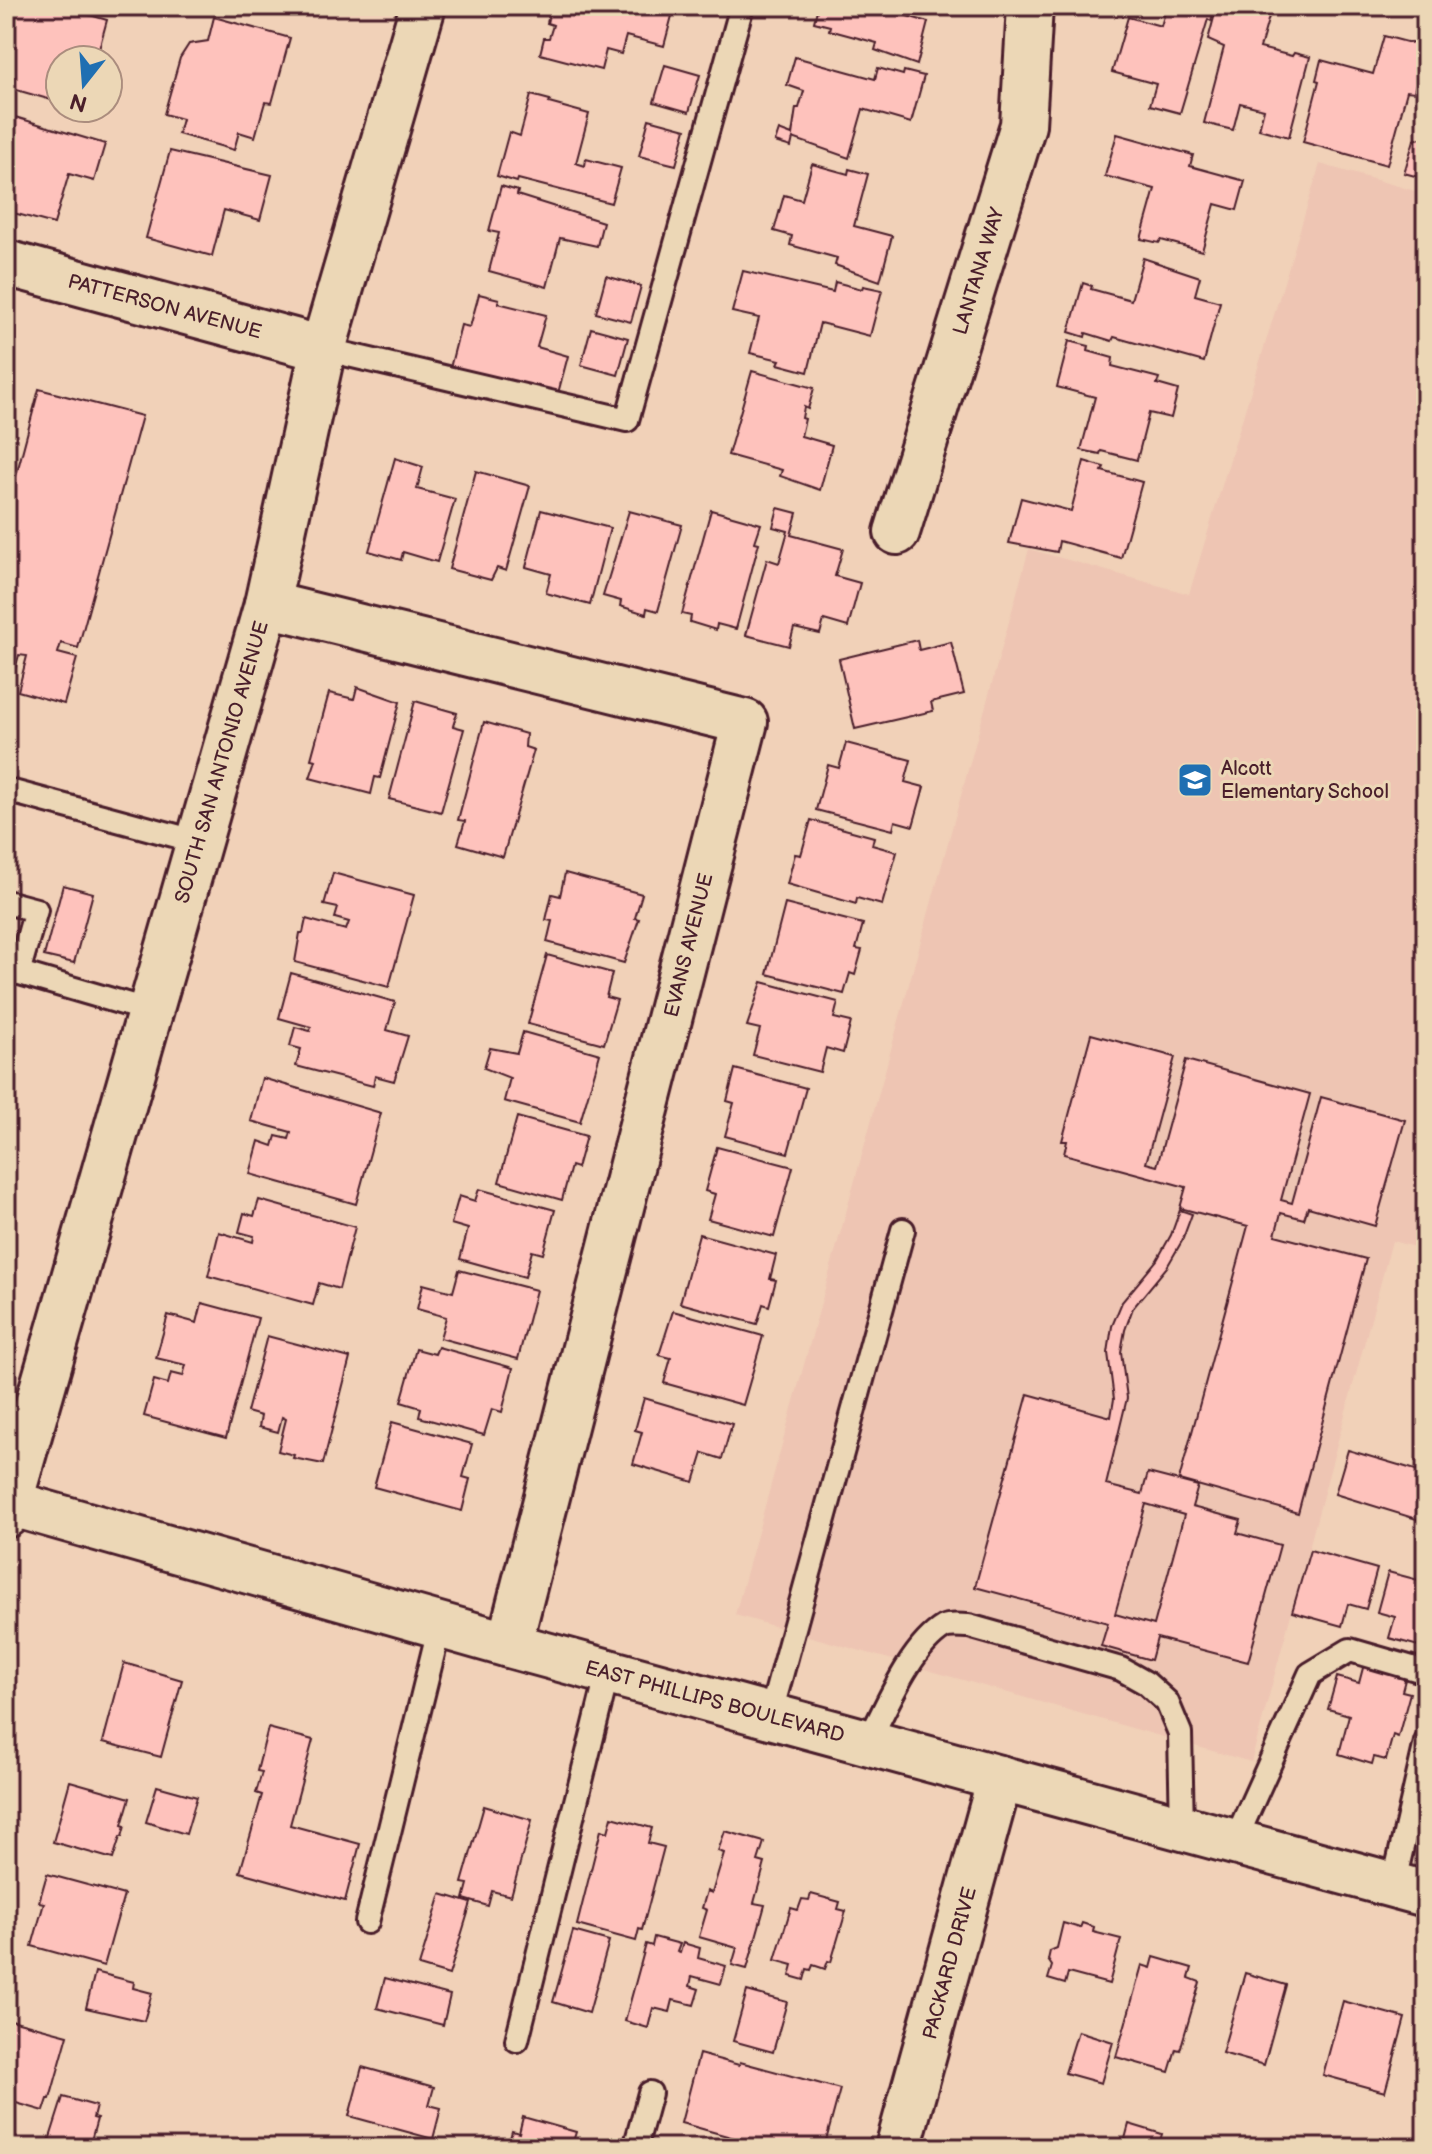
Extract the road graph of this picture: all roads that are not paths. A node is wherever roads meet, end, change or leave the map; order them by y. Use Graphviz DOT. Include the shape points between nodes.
graph roads {
  1 [pos="423,6"];
  2 [pos="742,6"];
  3 [pos="1030,6"];
  4 [pos="6,263"];
  5 [pos="323,349"];
  6 [pos="897,532"];
  7 [pos="267,604"];
  8 [pos="6,790"];
  9 [pos="199,842"];
  10 [pos="6,902"];
  11 [pos="12,971"];
  12 [pos="150,1011"];
  13 [pos="903,1230"];
  14 [pos="7,1507"];
  15 [pos="440,1625"];
  16 [pos="509,1645"];
  17 [pos="608,1672"];
  18 [pos="1426,1672"];
  19 [pos="770,1716"];
  20 [pos="868,1742"];
  21 [pos="1426,1742"];
  22 [pos="1000,1778"];
  23 [pos="1182,1828"];
  24 [pos="1234,1843"];
  25 [pos="1410,1890"];
  26 [pos="367,1922"];
  27 [pos="517,2040"];
  28 [pos="650,2093"];
  29 [pos="635,2148"];
  30 [pos="898,2148"];
  1 -- 5 [label="street, SOUTH SAN ANTONIO AVENUE"];
  2 -- 5 [label="lane" via="627,420"];
  3 -- 6 [label="street, LANTANA WAY" via="1023,125"];
  4 -- 5 [label="street, PATTERSON AVENUE"];
  5 -- 7 [label="street, SOUTH SAN ANTONIO AVENUE"];
  7 -- 9 [label="street, SOUTH SAN ANTONIO AVENUE"];
  7 -- 16 [label="street, EVANS AVENUE" via="745,722"];
  8 -- 9 [label="lane"];
  9 -- 12 [label="street, SOUTH SAN ANTONIO AVENUE"];
  10 -- 11 [label="lane" via="36,910"];
  11 -- 12 [label="lane"];
  12 -- 14 [label="street, SOUTH SAN ANTONIO AVENUE"];
  13 -- 19 [label="lane"];
  14 -- 15 [label="street, EAST PHILLIPS BOULEVARD"];
  15 -- 16 [label="street, EAST PHILLIPS BOULEVARD"];
  15 -- 26 [label="lane"];
  16 -- 17 [label="street, EAST PHILLIPS BOULEVARD"];
  17 -- 19 [label="street, EAST PHILLIPS BOULEVARD"];
  17 -- 27 [label="lane"];
  18 -- 24 [label="lane" via="1350,1650 1310,1674"];
  19 -- 20 [label="street, EAST PHILLIPS BOULEVARD"];
  20 -- 22 [label="street, EAST PHILLIPS BOULEVARD"];
  20 -- 23 [label="lane" via="924,1644 947,1626 969,1626 1121,1669 1167,1702 1180,1733"];
  21 -- 25 [label="lane"];
  22 -- 23 [label="street, EAST PHILLIPS BOULEVARD"];
  22 -- 30 [label="street, PACKARD DRIVE"];
  23 -- 24 [label="street, EAST PHILLIPS BOULEVARD"];
  24 -- 25 [label="street, EAST PHILLIPS BOULEVARD"];
  28 -- 29 [label="lane"];
}
